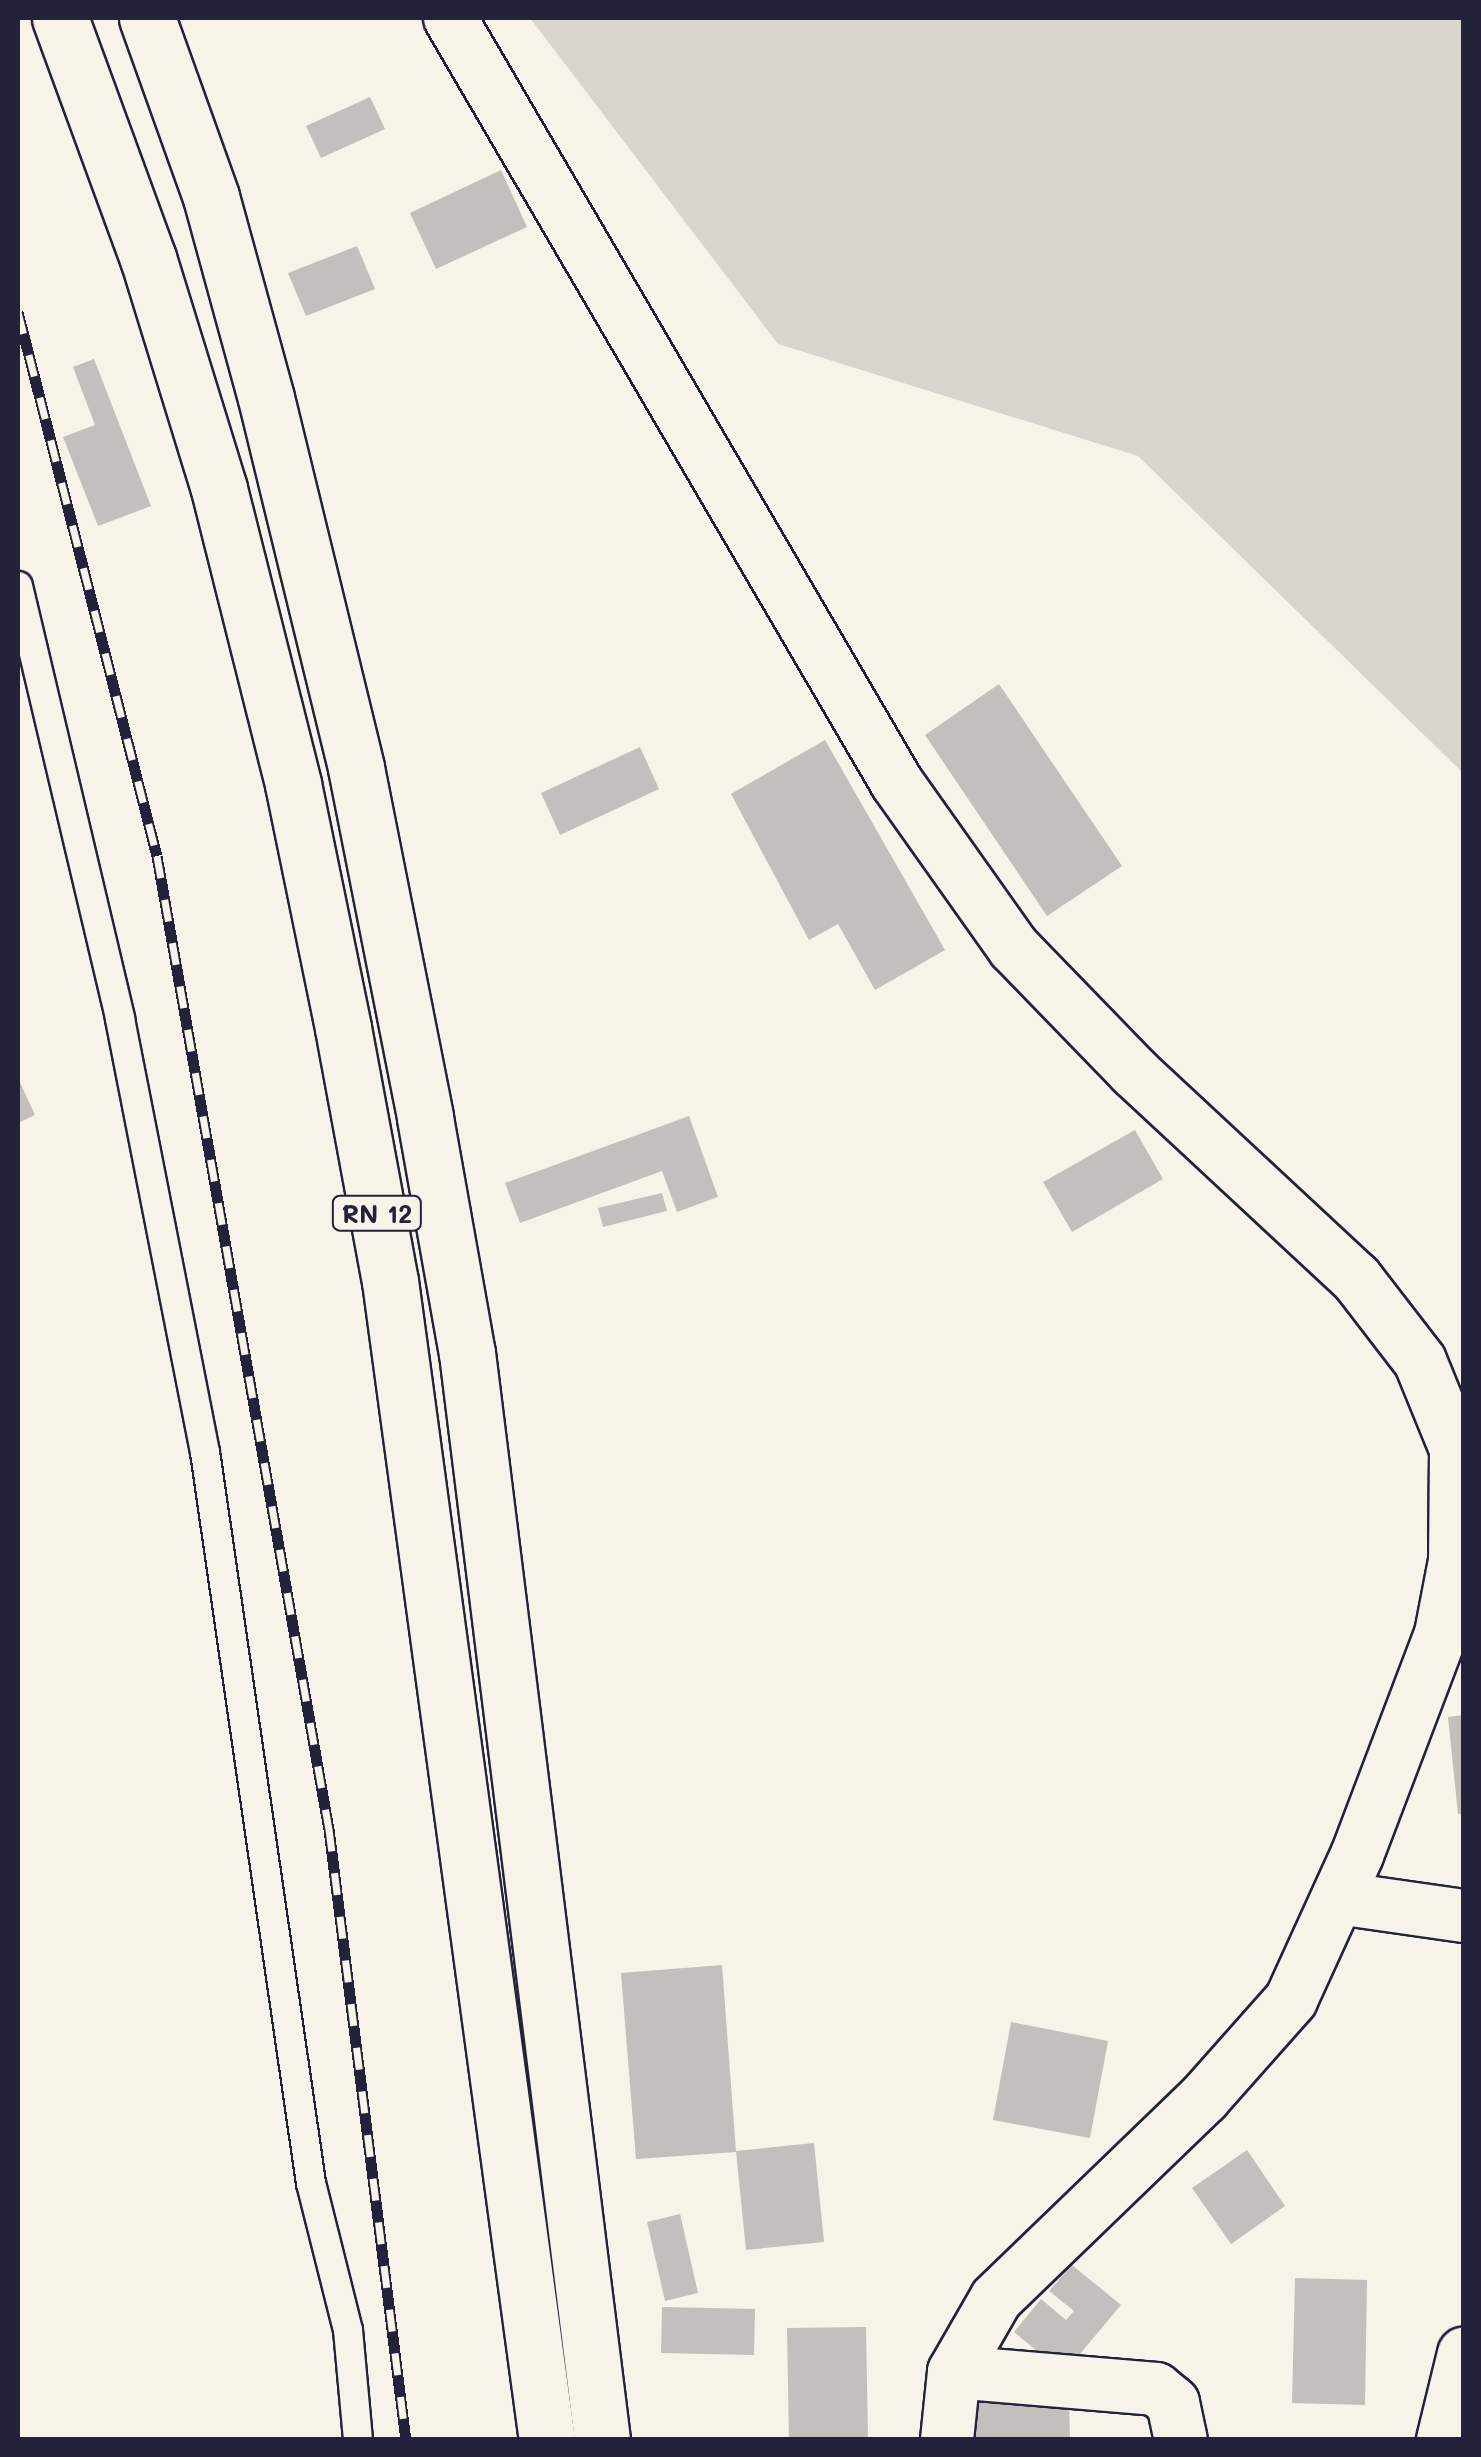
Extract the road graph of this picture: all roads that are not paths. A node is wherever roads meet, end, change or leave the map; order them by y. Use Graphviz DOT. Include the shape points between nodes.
graph roads {
  1 [pos="60,18"];
  2 [pos="147,18"];
  3 [pos="450,18"];
  4 [pos="18,586"];
  5 [pos="1338,1898"];
  6 [pos="1464,1916"];
  7 [pos="1464,2354"];
  8 [pos="954,2372"];
  9 [pos="358,2440"];
  10 [pos="547,2440"];
  11 [pos="602,2440"];
  12 [pos="948,2440"];
  13 [pos="1181,2440"];
  14 [pos="1443,2440"];
  1 -- 10 [label="highway, RN 12" via="148,258 220,490 293,784 343,1028 390,1281"];
  2 -- 11 [label="highway, RN 12" via="211,196 266,398 356,768 424,1118 467,1353"];
  3 -- 5 [label="street" via="897,782 1014,948 1134,1072 1356,1278 1420,1361 1456,1449 1455,1561 1441,1634"];
  4 -- 9 [label="lane" via="120,1020 205,1452 312,2183 348,2330"];
  5 -- 6 [label="street"];
  5 -- 8 [label="street" via="1291,2000 1204,2098 996,2299"];
  7 -- 14 [label="street"];
  8 -- 12 [label="street"];
  8 -- 13 [label="street" via="1156,2389 1174,2403"];
}
